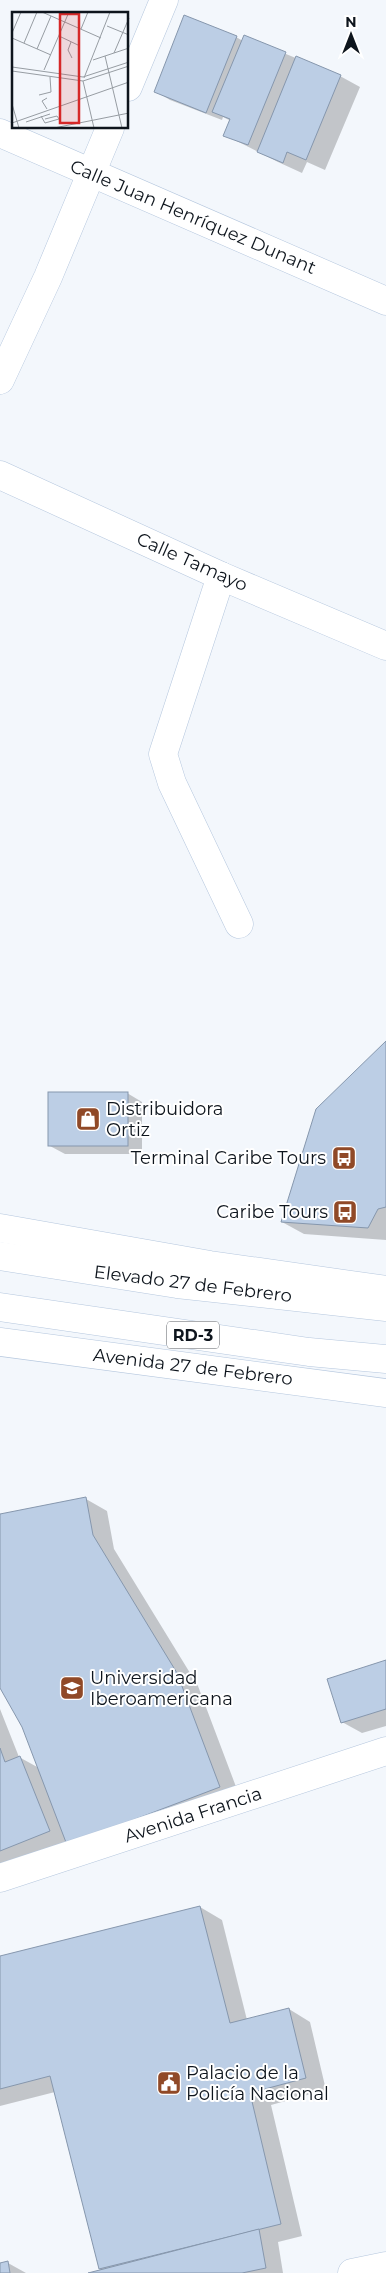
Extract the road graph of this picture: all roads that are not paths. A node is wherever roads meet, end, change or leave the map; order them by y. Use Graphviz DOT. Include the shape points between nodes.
graph roads {
  1 [pos="164,0"];
  2 [pos="129,85"];
  3 [pos="110,129"];
  4 [pos="0,133"];
  5 [pos="91,173"];
  6 [pos="386,301"];
  7 [pos="0,380"];
  8 [pos="0,474"];
  9 [pos="221,576"];
  10 [pos="386,646"];
  11 [pos="239,924"];
  12 [pos="0,1228"];
  13 [pos="0,1256"];
  14 [pos="210,1265"];
  15 [pos="386,1290"];
  16 [pos="386,1305"];
  17 [pos="0,1307"];
  18 [pos="0,1342"];
  19 [pos="386,1359"];
  20 [pos="196,1367"];
  21 [pos="386,1378"];
  22 [pos="386,1392"];
  23 [pos="386,1751"];
  24 [pos="0,1878"];
  25 [pos="386,2266"];
  26 [pos="352,2273"];
  1 -- 2 [label="main road"];
  3 -- 5 [label="main road"];
  4 -- 5 [label="main road, Calle Juan Henríquez Dunant"];
  5 -- 6 [label="main road, Calle Juan Henríquez Dunant"];
  5 -- 7 [label="main road"];
  8 -- 9 [label="main road, Calle Tamayo"];
  9 -- 10 [label="main road, Calle Tamayo"];
  9 -- 11 [label="main road" via="163,754 172,783"];
  12 -- 14 [label="main road"];
  13 -- 16 [label="main road, Elevado 27 de Febrero" via="177,1284"];
  14 -- 15 [label="main road"];
  14 -- 16 [label="main road" via="244,1282"];
  17 -- 19 [label="main road, RD-3" via="309,1352"];
  18 -- 20 [label="main road, Avenida 27 de Febrero / RD-3"];
  20 -- 21 [label="main road" via="232,1361"];
  20 -- 22 [label="main road, Avenida 27 de Febrero / RD-3"];
  23 -- 24 [label="main road, Avenida Francia"];
  25 -- 26 [label="main road"];
}
